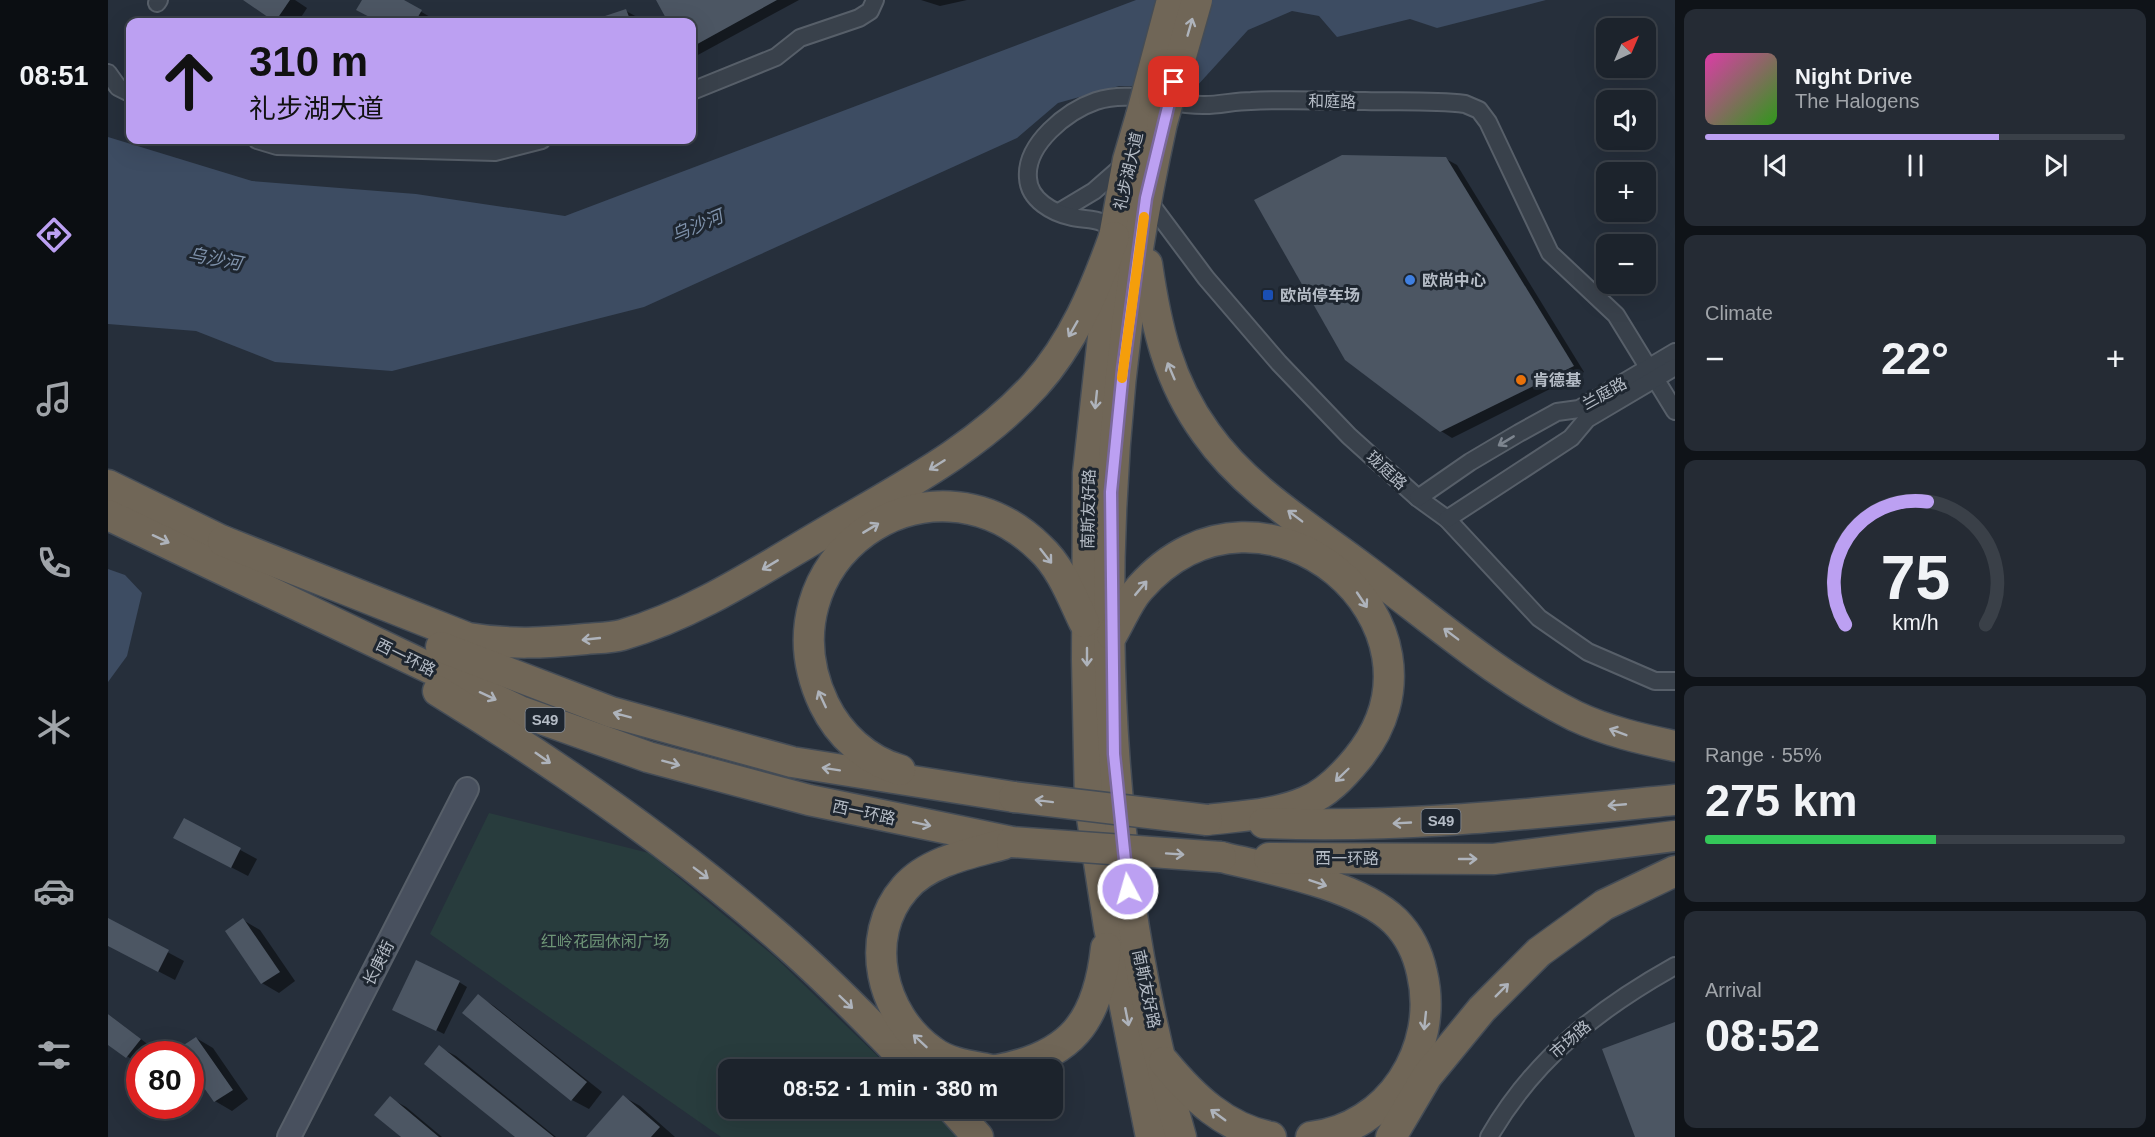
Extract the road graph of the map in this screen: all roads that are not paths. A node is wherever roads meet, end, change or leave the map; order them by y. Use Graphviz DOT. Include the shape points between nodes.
graph roads {
  1 [pos="876,0"];
  2 [pos="1172,0"];
  3 [pos="1197,0"];
  4 [pos="108,73"];
  5 [pos="696,89"];
  6 [pos="126,91"];
  7 [pos="1152,120"];
  8 [pos="270,144"];
  9 [pos="526,144"];
  10 [pos="1128,160"];
  11 [pos="1146,198"];
  12 [pos="1059,212"];
  13 [pos="1142,229"];
  14 [pos="1114,237"];
  15 [pos="1675,352"];
  16 [pos="1675,367"];
  17 [pos="1652,373"];
  18 [pos="1675,411"];
  19 [pos="108,485"];
  20 [pos="1418,498"];
  21 [pos="108,515"];
  22 [pos="1447,519"];
  23 [pos="213,550"];
  24 [pos="1099,632"];
  25 [pos="1675,681"];
  26 [pos="1675,746"];
  27 [pos="467,789"];
  28 [pos="1014,797"];
  29 [pos="1675,800"];
  30 [pos="1207,820"];
  31 [pos="1675,836"];
  32 [pos="1012,843"];
  33 [pos="1221,857"];
  34 [pos="1675,871"];
  35 [pos="1109,927"];
  36 [pos="1675,966"];
  37 [pos="904,1059"];
  38 [pos="947,1059"];
  39 [pos="1038,1059"];
  40 [pos="1162,1059"];
  41 [pos="962,1119"];
  42 [pos="289,1137"];
  43 [pos="978,1137"];
  44 [pos="1152,1137"];
  45 [pos="1181,1137"];
  46 [pos="1271,1137"];
  47 [pos="1311,1137"];
  48 [pos="1391,1137"];
  49 [pos="1489,1137"];
  1 -- 5 [label="street" via="870,11 859,18 800,38 776,57"];
  2 -- 7 [label="highway, 礼步湖大道, bridge"];
  7 -- 3 [label="highway, 礼步湖大道, one-way, bridge"];
  4 -- 6 [label="street"];
  7 -- 10 [label="highway, 礼步湖大道"];
  7 -- 11 [label="highway, 礼步湖大道"];
  8 -- 9 [label="street" via="495,152"];
  10 -- 12 [label="street" via="1094,191"];
  10 -- 14 [label="highway, 礼步湖大道"];
  11 -- 13 [label="highway, 礼步湖大道"];
  11 -- 20 [label="street, 珑庭路" via="1206,278 1279,363"];
  12 -- 14 [label="street, 和庭路" via="1106,223"];
  12 -- 17 [label="street, 和庭路" via="1039,201 1031,191 1030,159 1061,120 1096,101 1123,96 1204,105 1292,100 1465,104 1479,110 1488,122 1550,253 1616,315"];
  13 -- 24 [label="highway, 南斯友好路" via="1123,370"];
  26 -- 13 [label="highway, one-way" via="1627,736 1576,716 1533,692 1250,482 1206,434 1184,401 1168,365 1155,319"];
  14 -- 23 [label="highway, one-way" via="1094,293 1051,365 985,432 932,469 702,605 620,636 538,644 468,638"];
  14 -- 24 [label="highway, 南斯友好路, one-way" via="1088,472"];
  15 -- 17 [label="street"];
  16 -- 17 [label="street"];
  17 -- 18 [label="street"];
  17 -- 20 [label="street, 兰庭路, one-way" via="1579,409 1557,412 1470,462"];
  17 -- 22 [label="street" via="1587,419 1571,438"];
  19 -- 23 [label="highway, 西一环路 / S49"];
  20 -- 22 [label="street, 珑庭路"];
  21 -- 23 [label="highway, 西一环路 / S49, one-way"];
  22 -- 25 [label="street, 珑庭路" via="1539,618 1588,652 1655,681"];
  28 -- 23 [label="highway, 西一环路 / S49, one-way" via="792,762 611,712 439,646"];
  23 -- 32 [label="highway, 西一环路 / S49, one-way" via="522,712 616,746 809,800"];
  23 -- 37 [label="highway, one-way" via="517,740 594,793 713,882 782,940"];
  28 -- 24 [label="highway, one-way" via="897,770 866,754 844,736 814,683 809,622 816,593 832,564 860,535 891,517 923,507 951,506 999,518 1042,549"];
  24 -- 30 [label="highway, one-way" via="1160,569 1180,555 1209,543 1238,538 1268,538 1320,557 1361,597 1387,653 1386,706 1364,750 1329,788 1306,802 1275,812"];
  24 -- 35 [label="highway, 南斯友好路, one-way" via="1090,805"];
  24 -- 40 [label="highway, 南斯友好路" via="1130,911"];
  27 -- 42 [label="street, 长庚街"];
  30 -- 28 [label="highway, 西一环路 / S49, one-way, bridge"];
  29 -- 30 [label="highway, 西一环路 / S49, one-way" via="1487,818 1333,826"];
  33 -- 31 [label="highway, 西一环路 / S49, one-way" via="1494,859"];
  32 -- 33 [label="highway, 西一环路 / S49, one-way, bridge"];
  38 -- 32 [label="highway, one-way" via="932,1052 910,1031 893,1007 882,974 880,944 887,915 906,886 933,868 967,854"];
  33 -- 47 [label="highway, one-way" via="1298,876 1366,901 1395,921 1417,951 1428,997 1424,1033 1413,1066 1386,1099 1360,1122"];
  48 -- 34 [label="highway, one-way" via="1427,1076 1482,1009 1539,952 1604,905"];
  35 -- 39 [label="highway" via="1103,979 1092,1010 1076,1032"];
  35 -- 44 [label="highway, 南斯友好路, one-way"];
  36 -- 49 [label="street, 市场路" via="1631,991 1568,1038 1534,1073"];
  40 -- 45 [label="highway, 南斯友好路"];
  46 -- 40 [label="highway, one-way" via="1222,1119 1186,1089"];
  41 -- 43 [label="highway"];
}
